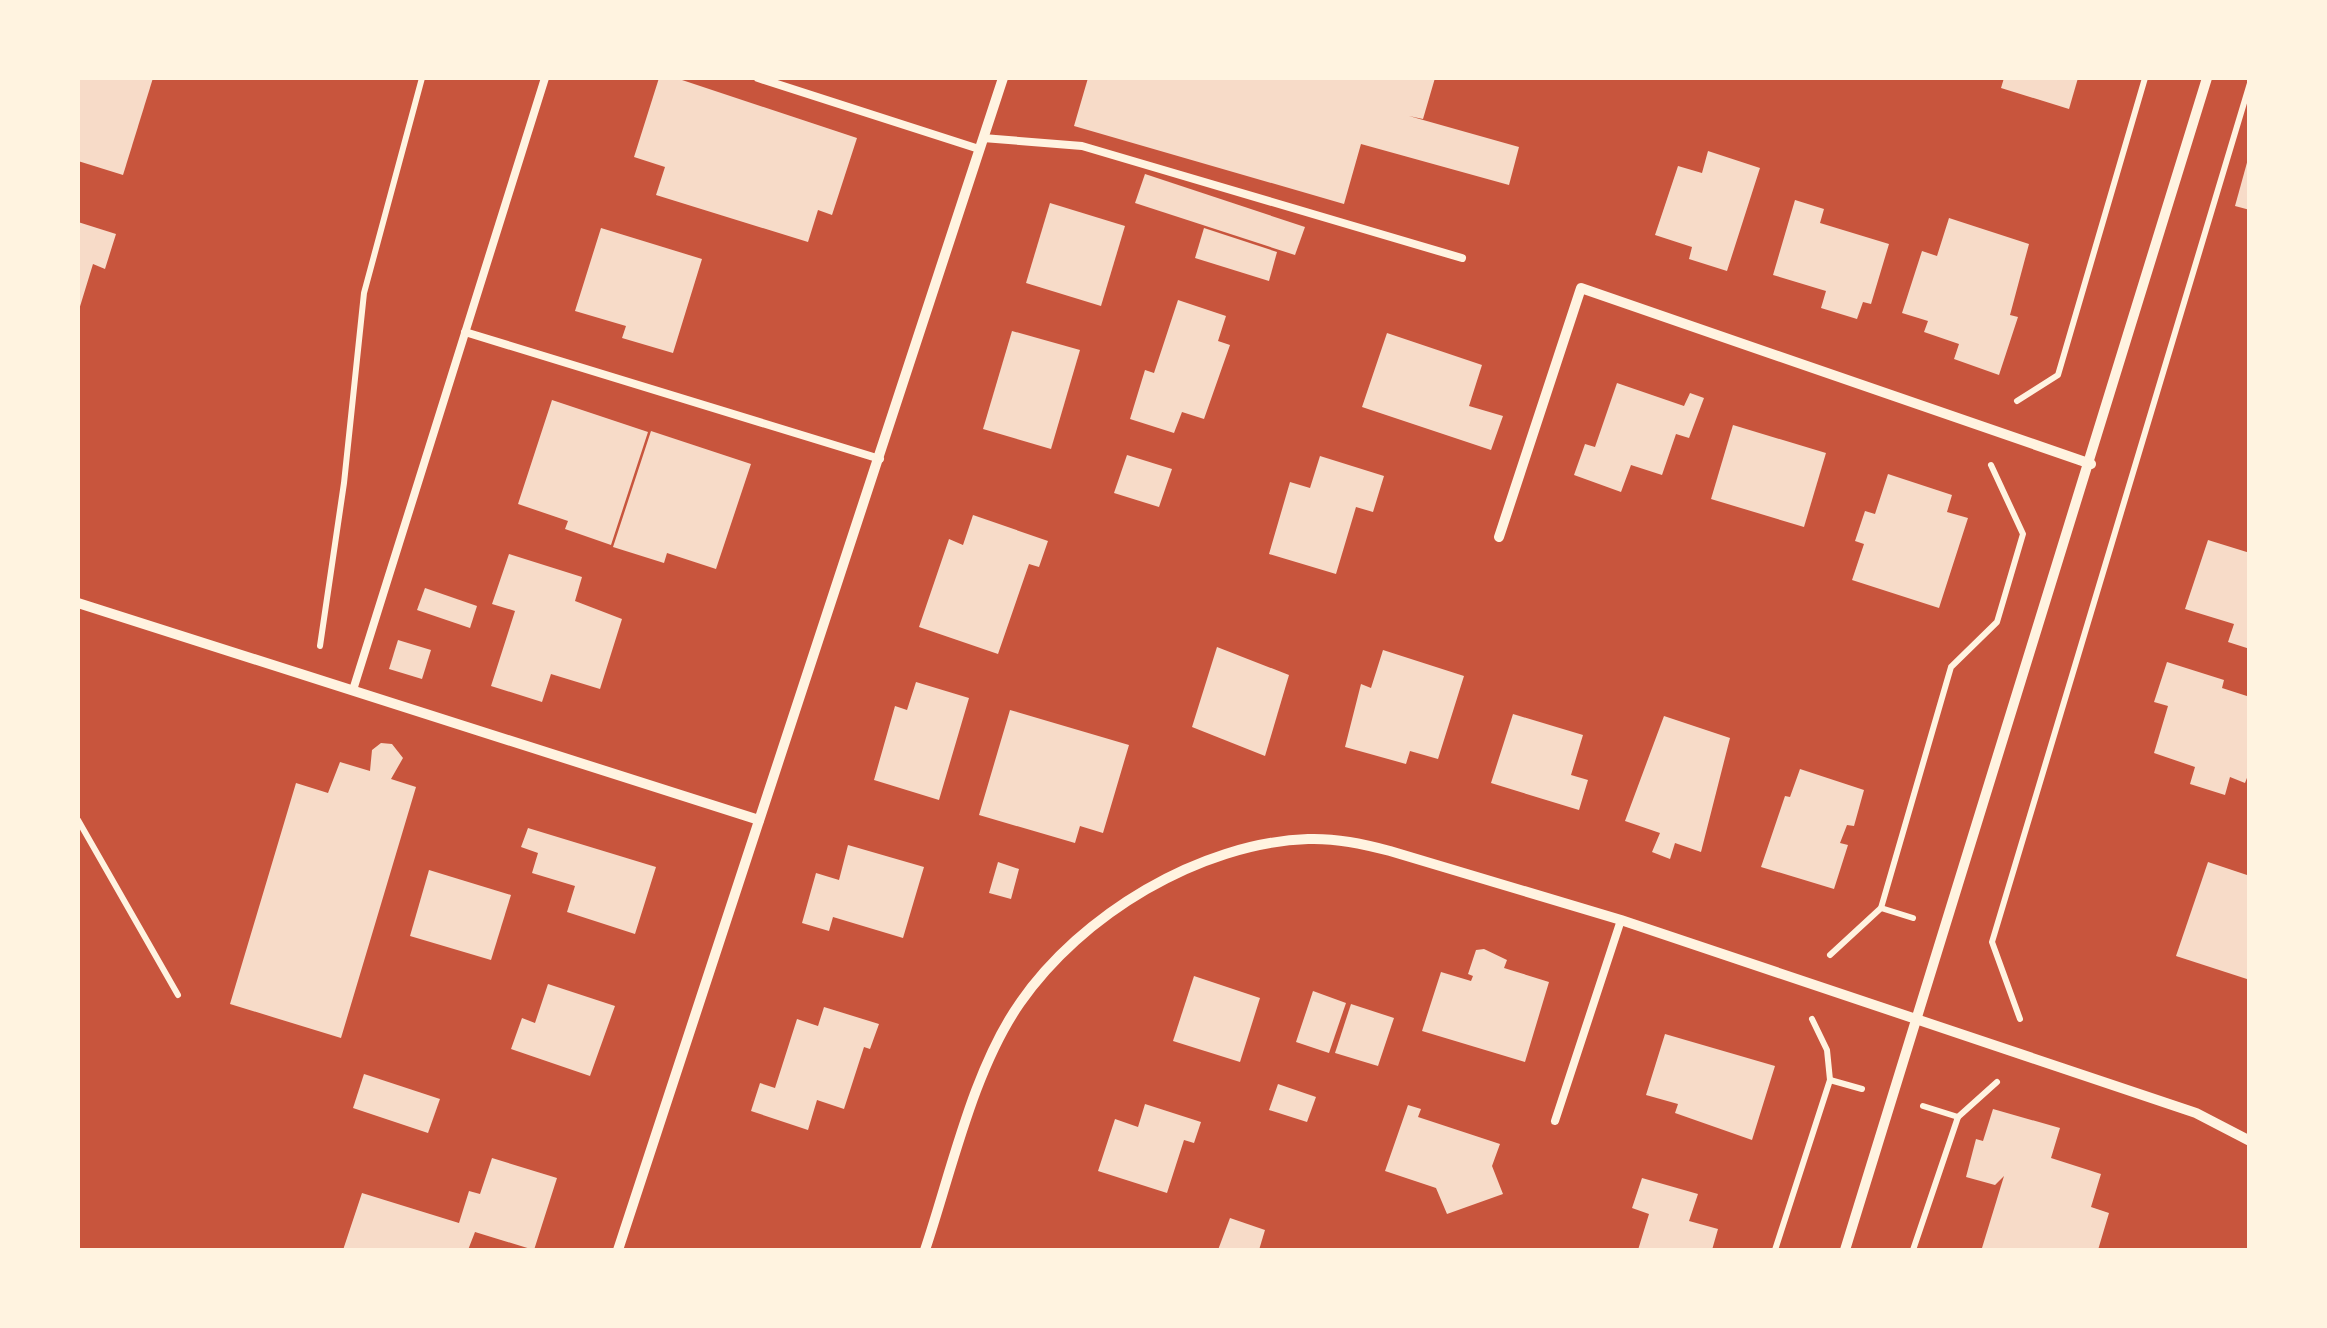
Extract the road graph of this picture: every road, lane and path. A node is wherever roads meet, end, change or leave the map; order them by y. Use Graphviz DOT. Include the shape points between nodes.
graph roads {
  1 [pos="422,78"];
  2 [pos="545,78"];
  3 [pos="758,78"];
  4 [pos="1003,78"];
  5 [pos="2145,78"];
  6 [pos="2207,78"];
  7 [pos="2250,83"];
  8 [pos="981,144"];
  9 [pos="1462,258"];
  10 [pos="465,332"];
  11 [pos="2007,406"];
  12 [pos="880,459"];
  13 [pos="1990,461"];
  14 [pos="2091,464"];
  15 [pos="1499,536"];
  16 [pos="78,604"];
  17 [pos="316,679"];
  18 [pos="354,690"];
  19 [pos="78,820"];
  20 [pos="759,820"];
  21 [pos="1620,920"];
  22 [pos="1831,951"];
  23 [pos="178,995"];
  24 [pos="1811,1017"];
  25 [pos="2021,1017"];
  26 [pos="1918,1020"];
  27 [pos="1997,1082"];
  28 [pos="1555,1121"];
  29 [pos="2250,1141"];
  30 [pos="618,1250"];
  31 [pos="925,1250"];
  32 [pos="1775,1250"];
  33 [pos="1845,1250"];
  34 [pos="1912,1250"];
  1 -- 17 [label="path" via="364,293"];
  2 -- 10 [label="lane"];
  3 -- 8 [label="lane"];
  4 -- 8 [label="street"];
  5 -- 11 [label="path" via="2058,375"];
  6 -- 14 [label="street"];
  7 -- 25 [label="path" via="1992,942"];
  8 -- 9 [label="lane" via="1082,146"];
  8 -- 12 [label="street"];
  10 -- 12 [label="lane"];
  10 -- 18 [label="lane"];
  12 -- 20 [label="street"];
  13 -- 22 [label="path" via="2023,534 1997,622 1951,667 1881,908"];
  14 -- 15 [label="street" via="1581,288"];
  14 -- 26 [label="street"];
  16 -- 17 [label="street"];
  17 -- 18 [label="street"];
  18 -- 20 [label="street"];
  19 -- 23 [label="path"];
  20 -- 30 [label="street"];
  21 -- 26 [label="street"];
  21 -- 28 [label="lane"];
  21 -- 31 [label="street" via="1352,841 1275,842 1184,870 1086,935 1020,1004 988,1066"];
  24 -- 32 [label="path" via="1828,1050 1830,1080"];
  26 -- 29 [label="street" via="2196,1113"];
  26 -- 33 [label="street"];
  27 -- 34 [label="path" via="1958,1117"];
}
